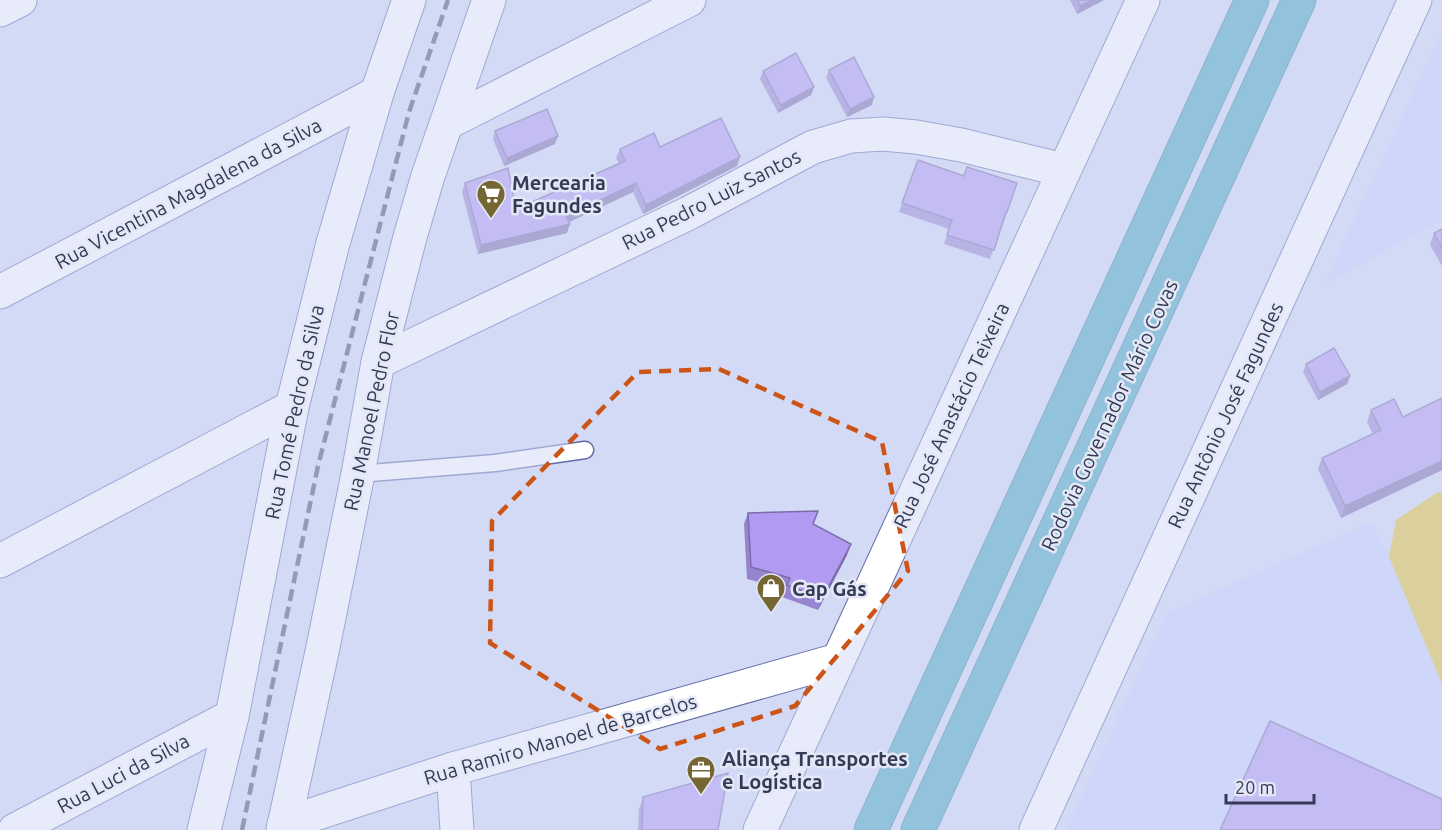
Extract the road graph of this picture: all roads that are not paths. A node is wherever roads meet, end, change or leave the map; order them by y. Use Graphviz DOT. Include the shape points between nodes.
graph roads {
  1 [pos="20,0"];
  2 [pos="409,0"];
  3 [pos="489,0"];
  4 [pos="689,0"];
  5 [pos="1143,0"];
  6 [pos="1252,0"];
  7 [pos="1299,0"];
  8 [pos="1415,0"];
  9 [pos="0,10"];
  10 [pos="377,93"];
  11 [pos="447,123"];
  12 [pos="1063,170"];
  13 [pos="0,292"];
  14 [pos="378,362"];
  15 [pos="292,407"];
  16 [pos="585,450"];
  17 [pos="358,474"];
  18 [pos="0,561"];
  19 [pos="838,660"];
  20 [pos="232,716"];
  21 [pos="453,769"];
  22 [pos="283,827"];
  23 [pos="15,830"];
  24 [pos="204,830"];
  25 [pos="457,830"];
  26 [pos="760,830"];
  27 [pos="871,830"];
  28 [pos="918,830"];
  29 [pos="1036,830"];
  1 -- 9 [label="street"];
  2 -- 10 [label="street, Rua Tomé Pedro da Silva"];
  3 -- 11 [label="street, Rua Manoel Pedro Flor"];
  4 -- 11 [label="street"];
  5 -- 12 [label="street, Rua José Anastácio Teixeira"];
  6 -- 27 [label="highway"];
  7 -- 28 [label="highway, Rodovia Governador Mário Covas"];
  8 -- 29 [label="street, Rua Antônio José Fagundes"];
  10 -- 13 [label="street, Rua Vicentina Magdalena da Silva"];
  10 -- 15 [label="street, Rua Tomé Pedro da Silva" via="333,243"];
  11 -- 14 [label="street, Rua Manoel Pedro Flor" via="410,237"];
  12 -- 14 [label="street, Rua Pedro Luiz Santos" via="916,137 851,136 813,147 689,213"];
  12 -- 19 [label="street, Rua José Anastácio Teixeira"];
  14 -- 17 [label="street, Rua Manoel Pedro Flor"];
  15 -- 18 [label="street"];
  15 -- 20 [label="street, Rua Tomé Pedro da Silva"];
  16 -- 17 [label="lane" via="495,463"];
  17 -- 22 [label="street, Rua Manoel Pedro Flor"];
  19 -- 21 [label="street, Rua Ramiro Manoel de Barcelos"];
  19 -- 26 [label="street, Rua José Anastácio Teixeira"];
  20 -- 23 [label="street, Rua Luci da Silva"];
  20 -- 24 [label="street, Rua Tomé Pedro da Silva"];
  21 -- 22 [label="street, Rua Ramiro Manoel de Barcelos"];
  21 -- 25 [label="street"];
}
